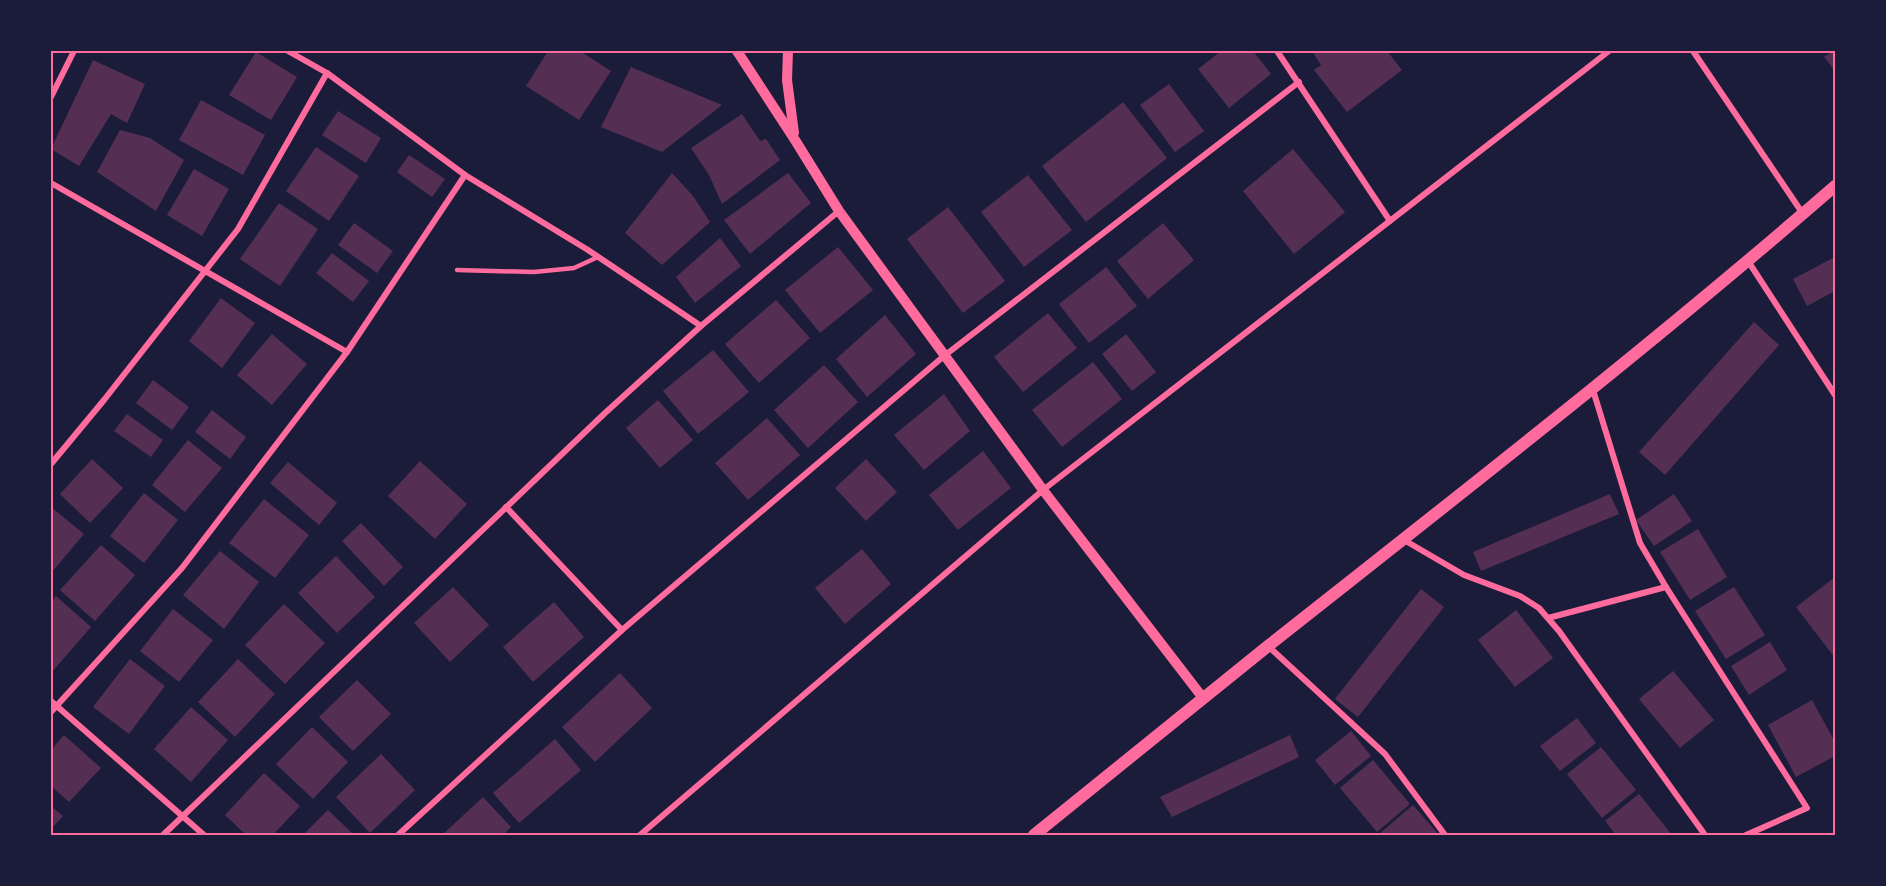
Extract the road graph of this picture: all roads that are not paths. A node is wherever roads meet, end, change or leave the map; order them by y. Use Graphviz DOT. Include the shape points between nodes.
graph roads {
  1 [pos="74,51"];
  2 [pos="288,51"];
  3 [pos="737,51"];
  4 [pos="788,51"];
  5 [pos="1277,51"];
  6 [pos="1609,51"];
  7 [pos="1693,51"];
  8 [pos="327,73"];
  9 [pos="1299,82"];
  10 [pos="51,97"];
  11 [pos="795,140"];
  12 [pos="465,175"];
  13 [pos="51,183"];
  14 [pos="1835,186"];
  15 [pos="839,211"];
  16 [pos="1803,214"];
  17 [pos="1390,221"];
  18 [pos="598,257"];
  19 [pos="1748,261"];
  20 [pos="206,270"];
  21 [pos="457,270"];
  22 [pos="701,326"];
  23 [pos="346,352"];
  24 [pos="944,356"];
  25 [pos="1593,390"];
  26 [pos="1835,395"];
  27 [pos="51,464"];
  28 [pos="1043,490"];
  29 [pos="506,507"];
  30 [pos="1404,540"];
  31 [pos="1665,587"];
  32 [pos="1548,618"];
  33 [pos="622,630"];
  34 [pos="1268,646"];
  35 [pos="1203,698"];
  36 [pos="54,704"];
  37 [pos="51,712"];
  38 [pos="182,816"];
  39 [pos="163,835"];
  40 [pos="204,835"];
  41 [pos="398,835"];
  42 [pos="640,835"];
  43 [pos="1034,835"];
  44 [pos="1445,835"];
  45 [pos="1705,835"];
  46 [pos="1746,835"];
  1 -- 10 [label="street"];
  2 -- 8 [label="street"];
  3 -- 11 [label="street"];
  4 -- 11 [label="street" via="788,92"];
  5 -- 9 [label="street"];
  6 -- 17 [label="street"];
  7 -- 16 [label="street"];
  8 -- 12 [label="street"];
  8 -- 20 [label="street" via="238,229"];
  9 -- 17 [label="street"];
  9 -- 24 [label="street"];
  11 -- 15 [label="street"];
  12 -- 18 [label="street"];
  12 -- 23 [label="street"];
  13 -- 20 [label="street"];
  14 -- 16 [label="main road"];
  15 -- 22 [label="street"];
  15 -- 24 [label="street"];
  16 -- 19 [label="main road"];
  17 -- 28 [label="street"];
  18 -- 21 [label="lane" via="574,268 534,272"];
  18 -- 22 [label="street"];
  19 -- 25 [label="main road"];
  19 -- 26 [label="street"];
  20 -- 23 [label="street"];
  20 -- 27 [label="street"];
  22 -- 29 [label="street"];
  23 -- 36 [label="street" via="182,568"];
  24 -- 28 [label="street"];
  24 -- 33 [label="street"];
  25 -- 30 [label="main road"];
  25 -- 31 [label="street" via="1640,543"];
  28 -- 35 [label="street"];
  28 -- 42 [label="street"];
  29 -- 33 [label="street"];
  29 -- 38 [label="street"];
  30 -- 32 [label="street" via="1464,575 1520,596"];
  30 -- 34 [label="main road"];
  31 -- 32 [label="street"];
  31 -- 46 [label="street" via="1807,808"];
  32 -- 45 [label="street"];
  33 -- 41 [label="street"];
  34 -- 35 [label="main road"];
  34 -- 44 [label="street" via="1385,754"];
  35 -- 43 [label="main road"];
  36 -- 37 [label="street"];
  36 -- 38 [label="street"];
  38 -- 39 [label="street"];
  38 -- 40 [label="street"];
}
